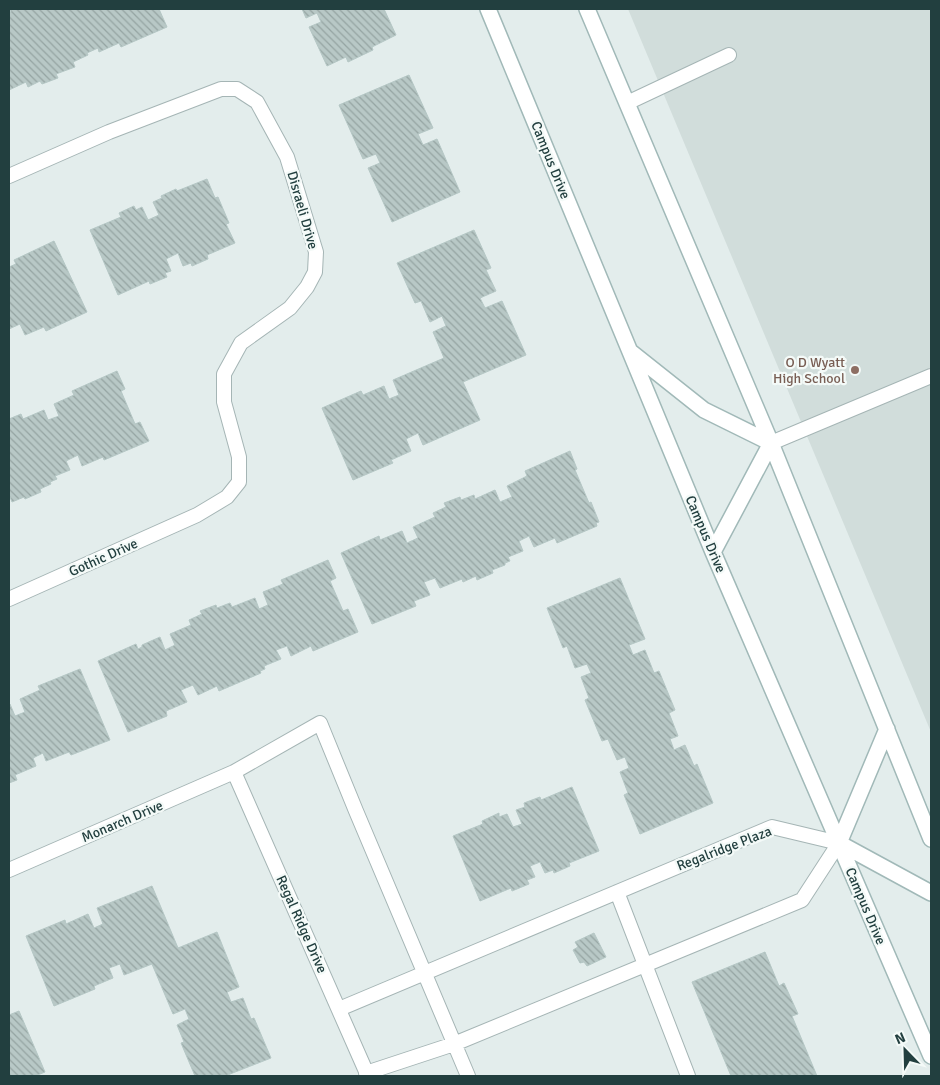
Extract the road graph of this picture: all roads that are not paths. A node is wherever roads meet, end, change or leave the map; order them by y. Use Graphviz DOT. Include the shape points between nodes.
graph roads {
  1 [pos="488,9"];
  2 [pos="587,9"];
  3 [pos="728,55"];
  4 [pos="627,102"];
  5 [pos="9,176"];
  6 [pos="630,351"];
  7 [pos="931,376"];
  8 [pos="771,443"];
  9 [pos="197,515"];
  10 [pos="713,552"];
  11 [pos="9,599"];
  12 [pos="887,729"];
  13 [pos="234,772"];
  14 [pos="931,838"];
  15 [pos="839,843"];
  16 [pos="9,870"];
  17 [pos="617,892"];
  18 [pos="931,894"];
  19 [pos="646,965"];
  20 [pos="424,973"];
  21 [pos="339,1009"];
  22 [pos="454,1044"];
  23 [pos="931,1056"];
  24 [pos="367,1075"];
  25 [pos="468,1076"];
  26 [pos="688,1076"];
  1 -- 6 [label="main road, Campus Drive"];
  2 -- 4 [label="main road"];
  3 -- 4 [label="lane"];
  4 -- 8 [label="main road"];
  5 -- 9 [label="lane, Disraeli Drive" via="109,132 221,89 237,89 257,102 287,156 316,252 315,272 290,308 242,343 224,374 224,402 239,457 239,482 227,497"];
  6 -- 8 [label="main road" via="704,410"];
  6 -- 10 [label="main road, Campus Drive"];
  7 -- 8 [label="lane"];
  8 -- 10 [label="main road"];
  8 -- 12 [label="main road"];
  9 -- 11 [label="lane, Gothic Drive"];
  10 -- 15 [label="main road, Campus Drive"];
  12 -- 14 [label="main road"];
  12 -- 15 [label="main road"];
  13 -- 16 [label="lane, Monarch Drive"];
  13 -- 20 [label="lane, Monarch Drive" via="320,723"];
  13 -- 21 [label="lane, Regal Ridge Drive"];
  15 -- 17 [label="lane, Regalridge Plaza" via="772,827"];
  15 -- 18 [label="main road"];
  15 -- 19 [label="lane" via="802,900"];
  15 -- 23 [label="main road, Campus Drive"];
  17 -- 19 [label="lane"];
  17 -- 20 [label="lane, Regalridge Plaza"];
  19 -- 22 [label="lane"];
  19 -- 26 [label="lane"];
  20 -- 21 [label="lane, Regalridge Plaza"];
  20 -- 22 [label="lane"];
  21 -- 24 [label="lane, Regal Ridge Drive"];
  22 -- 24 [label="lane"];
  22 -- 25 [label="lane"];
}
